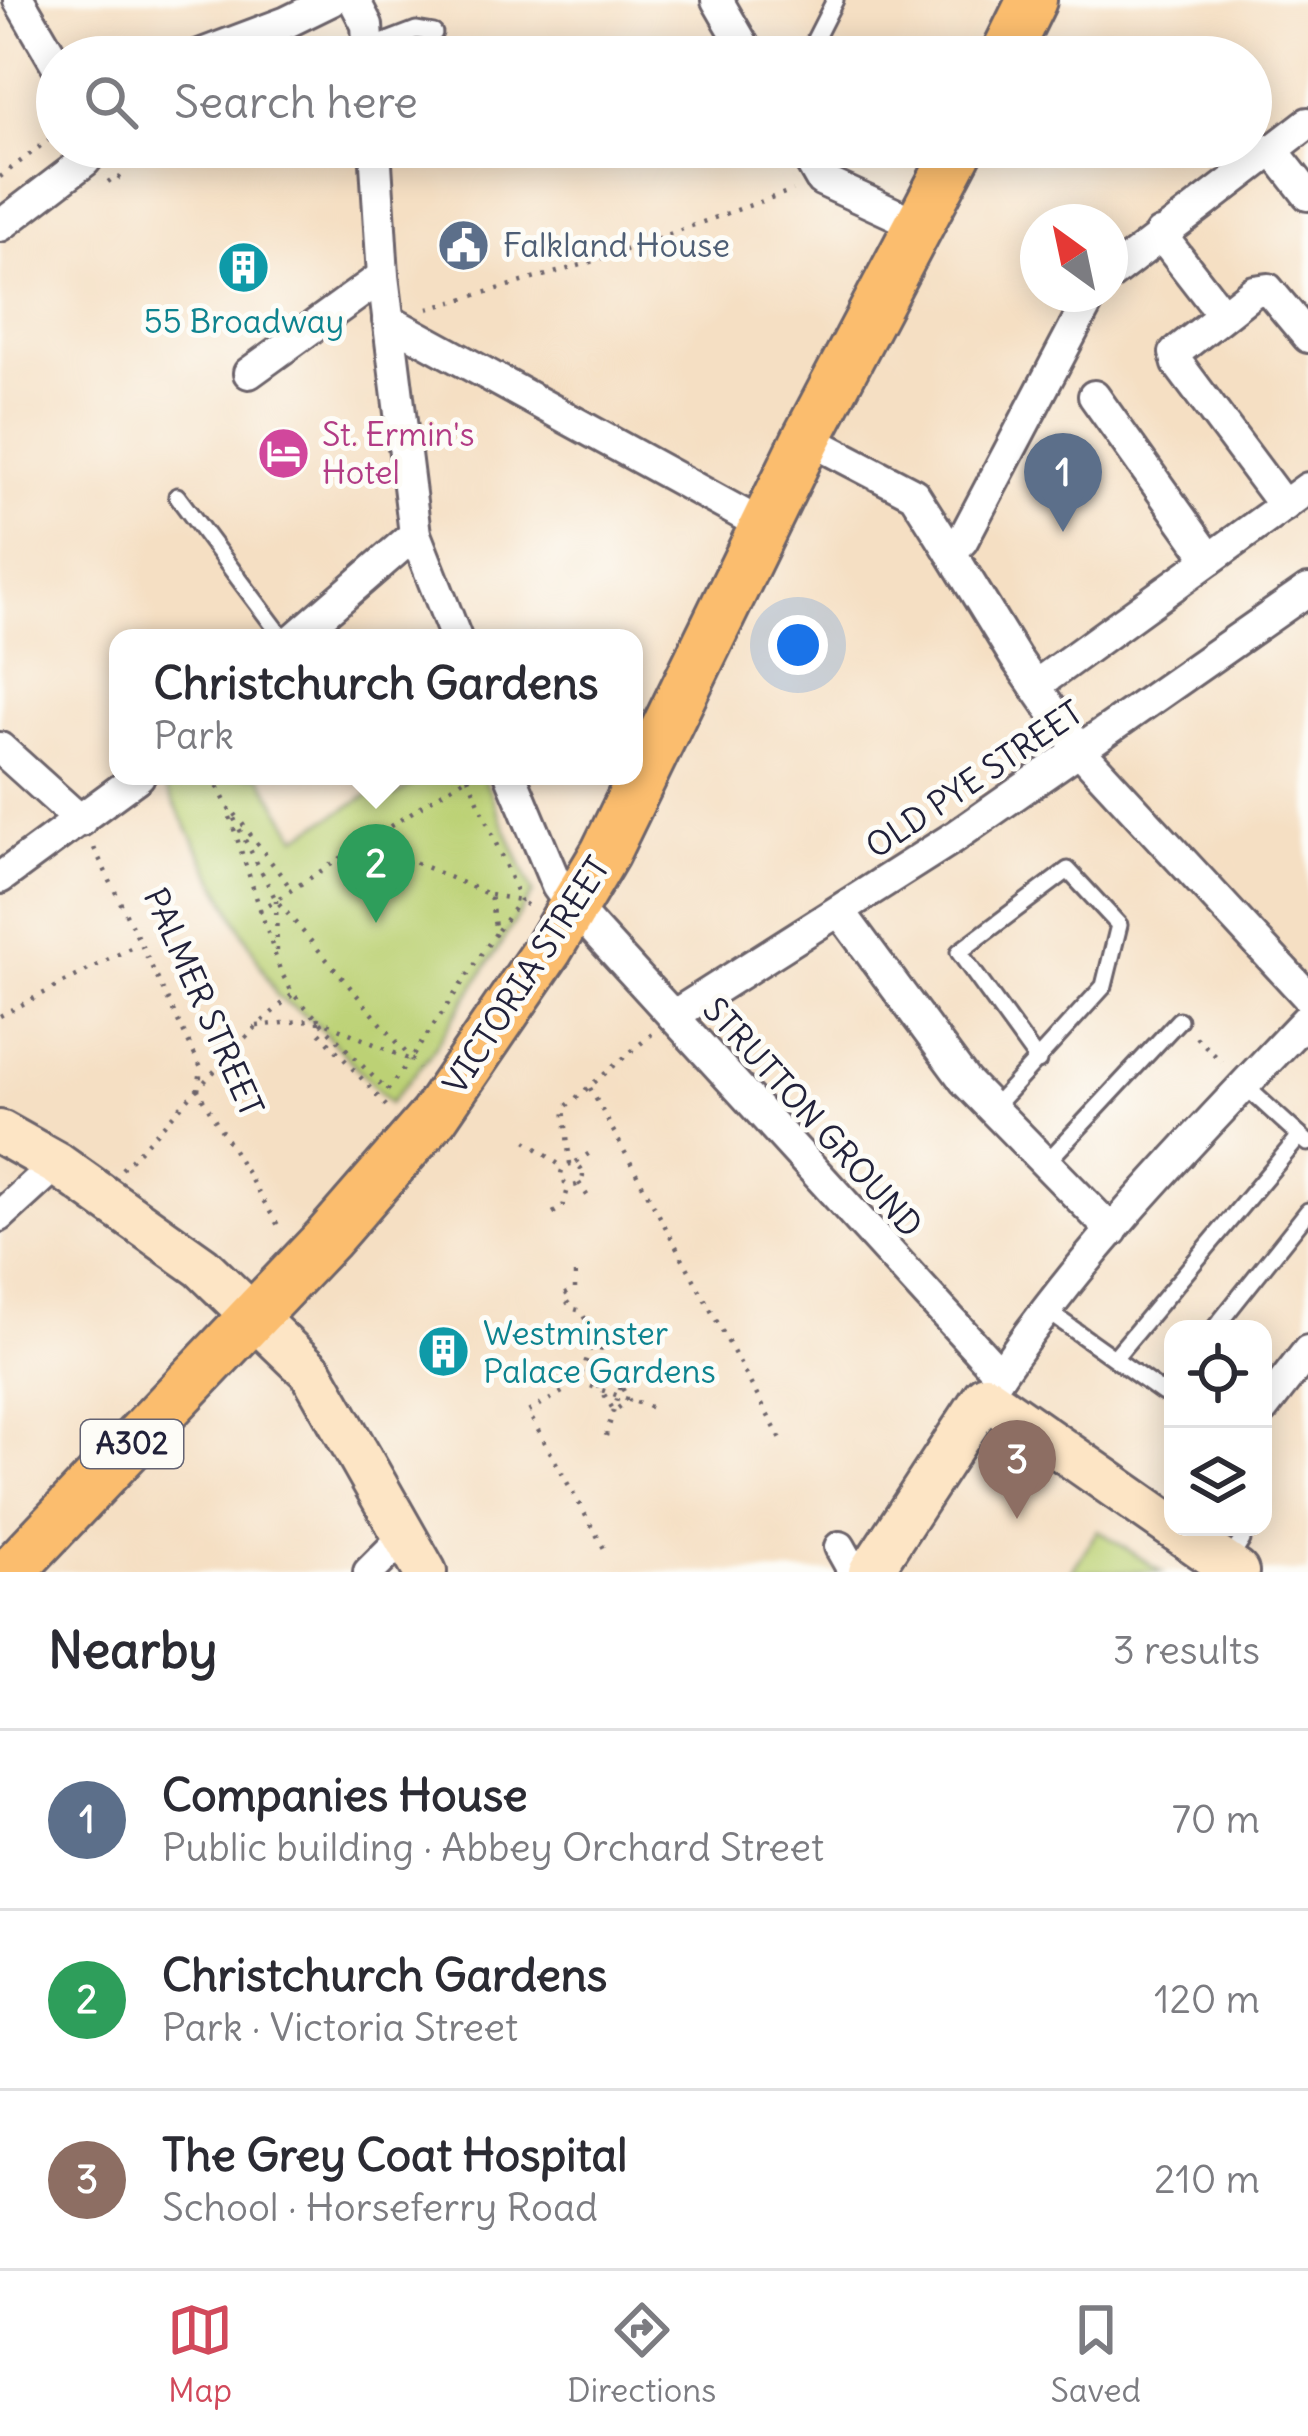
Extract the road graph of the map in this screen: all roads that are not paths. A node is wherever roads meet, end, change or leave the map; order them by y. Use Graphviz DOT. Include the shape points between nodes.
graph roads {
  1 [pos="19,0"];
  2 [pos="332,0"];
  3 [pos="354,0"];
  4 [pos="717,0"];
  5 [pos="835,0"];
  6 [pos="1031,0"];
  7 [pos="434,34"];
  8 [pos="250,36"];
  9 [pos="368,36"];
  10 [pos="404,36"];
  11 [pos="738,36"];
  12 [pos="817,36"];
  13 [pos="1014,36"];
  14 [pos="36,41"];
  15 [pos="1308,123"];
  16 [pos="1272,149"];
  17 [pos="75,168"];
  18 [pos="376,168"];
  19 [pos="814,168"];
  20 [pos="950,168"];
  21 [pos="1247,168"];
  22 [pos="1308,195"];
  23 [pos="0,226"];
  24 [pos="921,226"];
  25 [pos="1160,234"];
  26 [pos="1128,260"];
  27 [pos="383,276"];
  28 [pos="1083,312"];
  29 [pos="1222,314"];
  30 [pos="388,320"];
  31 [pos="1308,337"];
  32 [pos="249,373"];
  33 [pos="1094,396"];
  34 [pos="807,438"];
  35 [pos="177,496"];
  36 [pos="1296,497"];
  37 [pos="764,526"];
  38 [pos="415,534"];
  39 [pos="950,550"];
  40 [pos="1210,559"];
  41 [pos="1308,590"];
  42 [pos="277,629"];
  43 [pos="305,629"];
  44 [pos="452,629"];
  45 [pos="1034,686"];
  46 [pos="0,748"];
  47 [pos="1081,752"];
  48 [pos="643,776"];
  49 [pos="127,785"];
  50 [pos="516,785"];
  51 [pos="638,785"];
  52 [pos="81,821"];
  53 [pos="0,878"];
  54 [pos="557,911"];
  55 [pos="841,913"];
  56 [pos="1308,997"];
  57 [pos="1308,1019"];
  58 [pos="1179,1020"];
  59 [pos="665,1023"];
  60 [pos="1038,1061"];
  61 [pos="1235,1075"];
  62 [pos="991,1111"];
  63 [pos="0,1132"];
  64 [pos="1304,1140"];
  65 [pos="57,1164"];
  66 [pos="1044,1165"];
  67 [pos="1308,1211"];
  68 [pos="0,1216"];
  69 [pos="1112,1231"];
  70 [pos="1046,1310"];
  71 [pos="252,1313"];
  72 [pos="1221,1320"];
  73 [pos="1308,1351"];
  74 [pos="1115,1357"];
  75 [pos="992,1385"];
  76 [pos="1164,1392"];
  77 [pos="1272,1397"];
  78 [pos="1164,1519"];
  79 [pos="1195,1536"];
  80 [pos="415,1554"];
  81 [pos="1236,1555"];
  82 [pos="855,1564"];
  83 [pos="10,1572"];
  84 [pos="370,1572"];
  1 -- 14 [label="street"];
  2 -- 8 [label="street"];
  3 -- 9 [label="street"];
  4 -- 11 [label="street"];
  5 -- 12 [label="lane"];
  6 -- 13 [label="main road"];
  7 -- 10 [label="lane"];
  15 -- 16 [label="street"];
  16 -- 22 [label="street"];
  17 -- 23 [label="street"];
  18 -- 27 [label="street"];
  19 -- 24 [label="street" via="821,180"];
  20 -- 24 [label="main road, VICTORIA STREET / A302"];
  21 -- 25 [label="street"];
  24 -- 34 [label="main road, VICTORIA STREET / A302"];
  25 -- 26 [label="street"];
  25 -- 29 [label="street"];
  27 -- 30 [label="street"];
  27 -- 32 [label="street"];
  28 -- 39 [label="street" via="962,541"];
  29 -- 31 [label="street" via="1268,289"];
  29 -- 36 [label="street" via="1182,344 1178,364"];
  30 -- 37 [label="street"];
  30 -- 38 [label="street"];
  33 -- 40 [label="street"];
  34 -- 37 [label="main road, VICTORIA STREET / A302"];
  34 -- 39 [label="street" via="914,494"];
  35 -- 42 [label="lane"];
  36 -- 40 [label="street"];
  37 -- 48 [label="main road, VICTORIA STREET / A302"];
  38 -- 43 [label="street"];
  38 -- 44 [label="street"];
  39 -- 45 [label="street"];
  40 -- 45 [label="street"];
  41 -- 47 [label="street, OLD PYE STREET"];
  45 -- 47 [label="street"];
  46 -- 52 [label="street"];
  47 -- 55 [label="street, OLD PYE STREET"];
  47 -- 56 [label="street"];
  49 -- 52 [label="street"];
  50 -- 54 [label="street, STRUTTON GROUND" via="557,886"];
  51 -- 54 [label="main road, VICTORIA STREET / A302" via="605,854"];
  52 -- 53 [label="street"];
  54 -- 59 [label="street, STRUTTON GROUND"];
  54 -- 71 [label="main road, VICTORIA STREET / A302" via="434,1116"];
  55 -- 59 [label="street, OLD PYE STREET"];
  55 -- 62 [label="street"];
  57 -- 61 [label="street"];
  58 -- 66 [label="lane"];
  59 -- 75 [label="street, STRUTTON GROUND" via="965,1339"];
  60 -- 60 [label="lane" via="1104,986 1119,925 1068,870 959,952"];
  60 -- 62 [label="lane"];
  61 -- 64 [label="lane"];
  61 -- 69 [label="street"];
  62 -- 66 [label="street"];
  63 -- 65 [label="main road"];
  64 -- 74 [label="lane"];
  65 -- 68 [label="street"];
  65 -- 71 [label="main road" via="202,1267"];
  66 -- 69 [label="street"];
  67 -- 72 [label="lane"];
  69 -- 70 [label="street"];
  70 -- 74 [label="lane"];
  70 -- 75 [label="street"];
  71 -- 80 [label="main road" via="312,1373"];
  71 -- 83 [label="main road, VICTORIA STREET / A302"];
  73 -- 77 [label="street"];
  74 -- 76 [label="lane"];
  75 -- 78 [label="main road"];
  75 -- 82 [label="main road"];
  79 -- 81 [label="main road"];
  80 -- 84 [label="street"];
}
